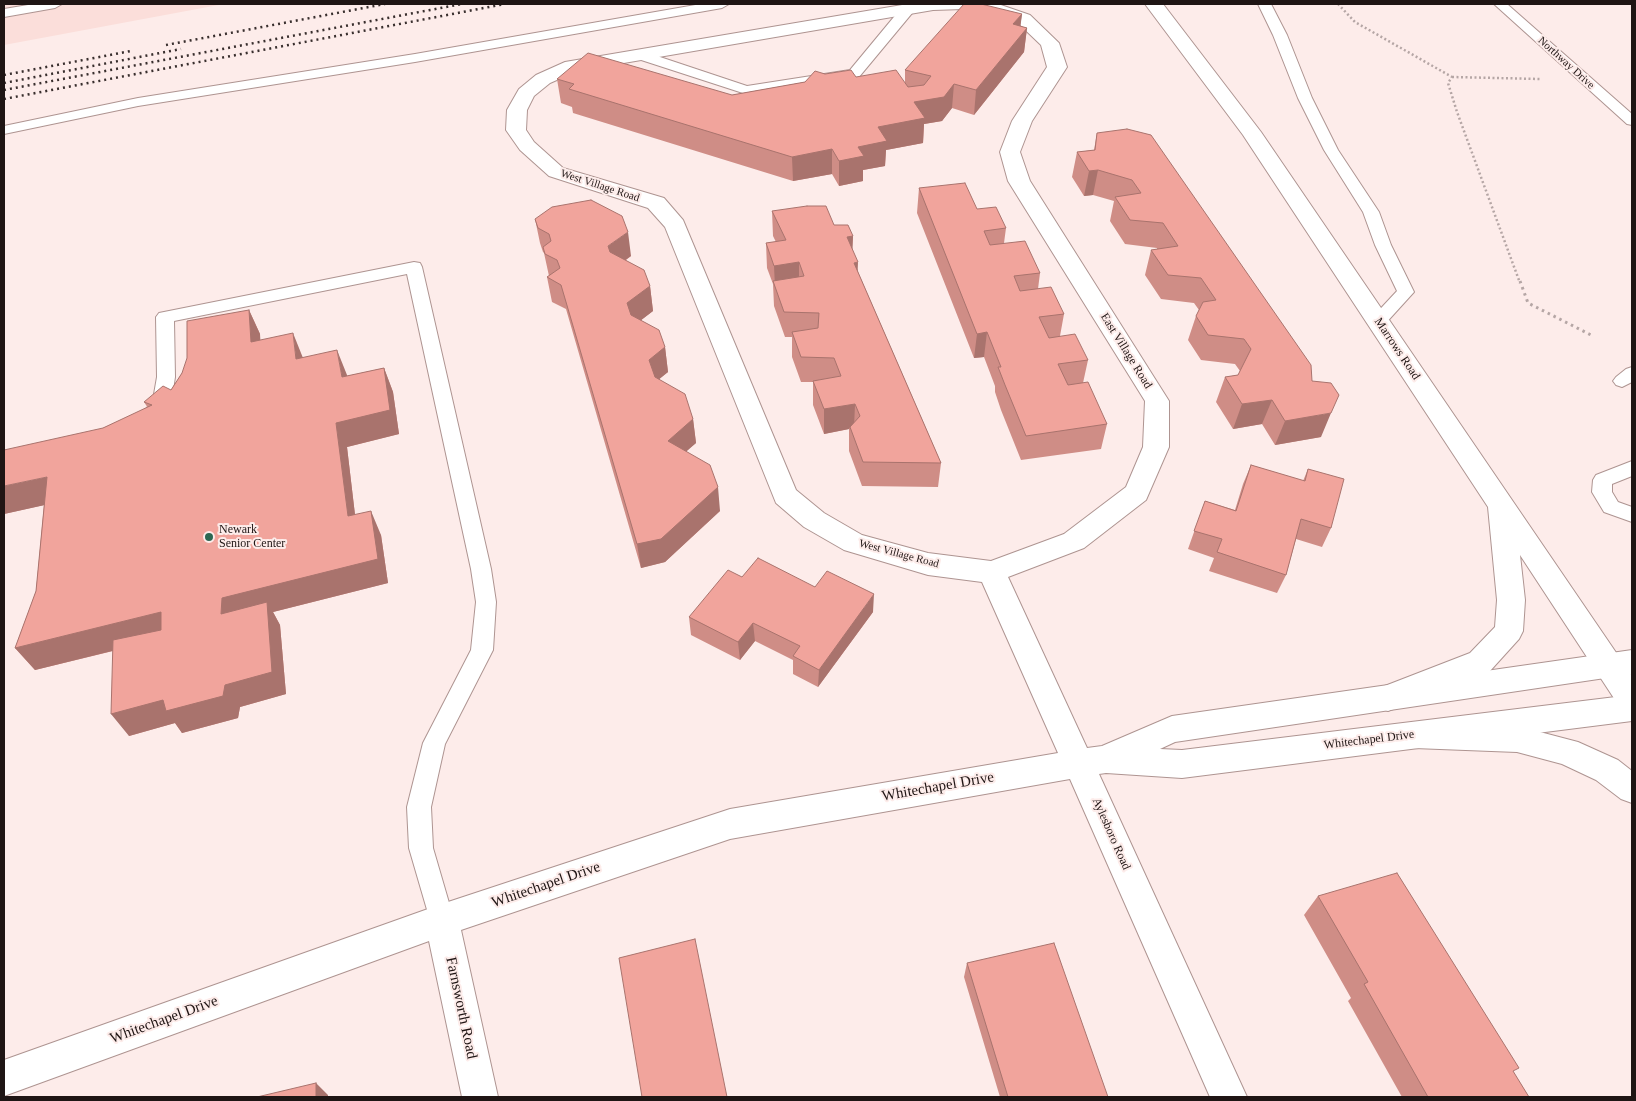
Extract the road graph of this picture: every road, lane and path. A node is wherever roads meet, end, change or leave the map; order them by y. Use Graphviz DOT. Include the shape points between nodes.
graph roads {
  1 [pos="55,4"];
  2 [pos="722,4"];
  3 [pos="1154,4"];
  4 [pos="1264,4"];
  5 [pos="1338,4"];
  6 [pos="1500,4"];
  7 [pos="908,9"];
  8 [pos="4,13"];
  9 [pos="637,54"];
  10 [pos="1452,77"];
  11 [pos="1540,80"];
  12 [pos="1632,122"];
  13 [pos="4,130"];
  14 [pos="1019,181"];
  15 [pos="1378,321"];
  16 [pos="1591,335"];
  17 [pos="145,420"];
  18 [pos="1632,468"];
  19 [pos="1500,503"];
  20 [pos="1632,515"];
  21 [pos="992,572"];
  22 [pos="1621,664"];
  23 [pos="1388,698"];
  24 [pos="1632,700"];
  25 [pos="1632,708"];
  26 [pos="1414,734"];
  27 [pos="1092,761"];
  28 [pos="1632,788"];
  29 [pos="442,920"];
  30 [pos="4,1078"];
  31 [pos="480,1097"];
  32 [pos="1230,1097"];
  1 -- 8 [label="lane"];
  2 -- 13 [label="lane" via="138,102"];
  3 -- 15 [label="street, Marrows Road" via="1251,132"];
  4 -- 15 [label="lane" via="1305,98 1331,150 1370,212 1406,292"];
  5 -- 10 [label="path" via="1356,22"];
  6 -- 12 [label="lane, Northway Drive"];
  7 -- 9 [label="street, West Village Road"];
  7 -- 9 [label="lane" via="854,74 746,90"];
  7 -- 14 [label="street, West Village Road" via="933,4 992,8 1024,19 1050,43 1057,67 1022,121 1010,152"];
  9 -- 21 [label="street, West Village Road" via="572,66 543,79 526,93 517,110 516,130 527,146 556,172 656,204 675,225 785,496 814,520 854,543 928,564"];
  10 -- 11 [label="path"];
  10 -- 16 [label="path" via="1448,83 1456,112 1523,295 1528,303"];
  14 -- 21 [label="street, East Village Road" via="1156,401 1156,447 1137,493 1074,541"];
  15 -- 19 [label="street, Marrows Road"];
  17 -- 29 [label="lane" via="162,403 166,377 165,317 414,267 486,602 482,650 434,744 419,807 421,848"];
  18 -- 20 [label="lane" via="1603,480 1602,492 1612,507"];
  19 -- 22 [label="street, Marrows Road"];
  19 -- 23 [label="street" via="1511,600 1509,631 1480,662"];
  21 -- 27 [label="street, Aylesboro Road"];
  22 -- 23 [label="street, Whitechapel Drive"];
  22 -- 24 [label="street, Marrows Road"];
  23 -- 27 [label="street, Whitechapel Drive" via="1172,730"];
  25 -- 26 [label="street, Whitechapel Drive"];
  26 -- 27 [label="street, Whitechapel Drive" via="1182,764"];
  26 -- 28 [label="street" via="1517,739 1567,752 1607,770"];
  27 -- 29 [label="street, Whitechapel Drive" via="730,824"];
  27 -- 32 [label="street, Aylesboro Road"];
  29 -- 30 [label="street, Whitechapel Drive"];
  29 -- 31 [label="street, Farnsworth Road"];
}
